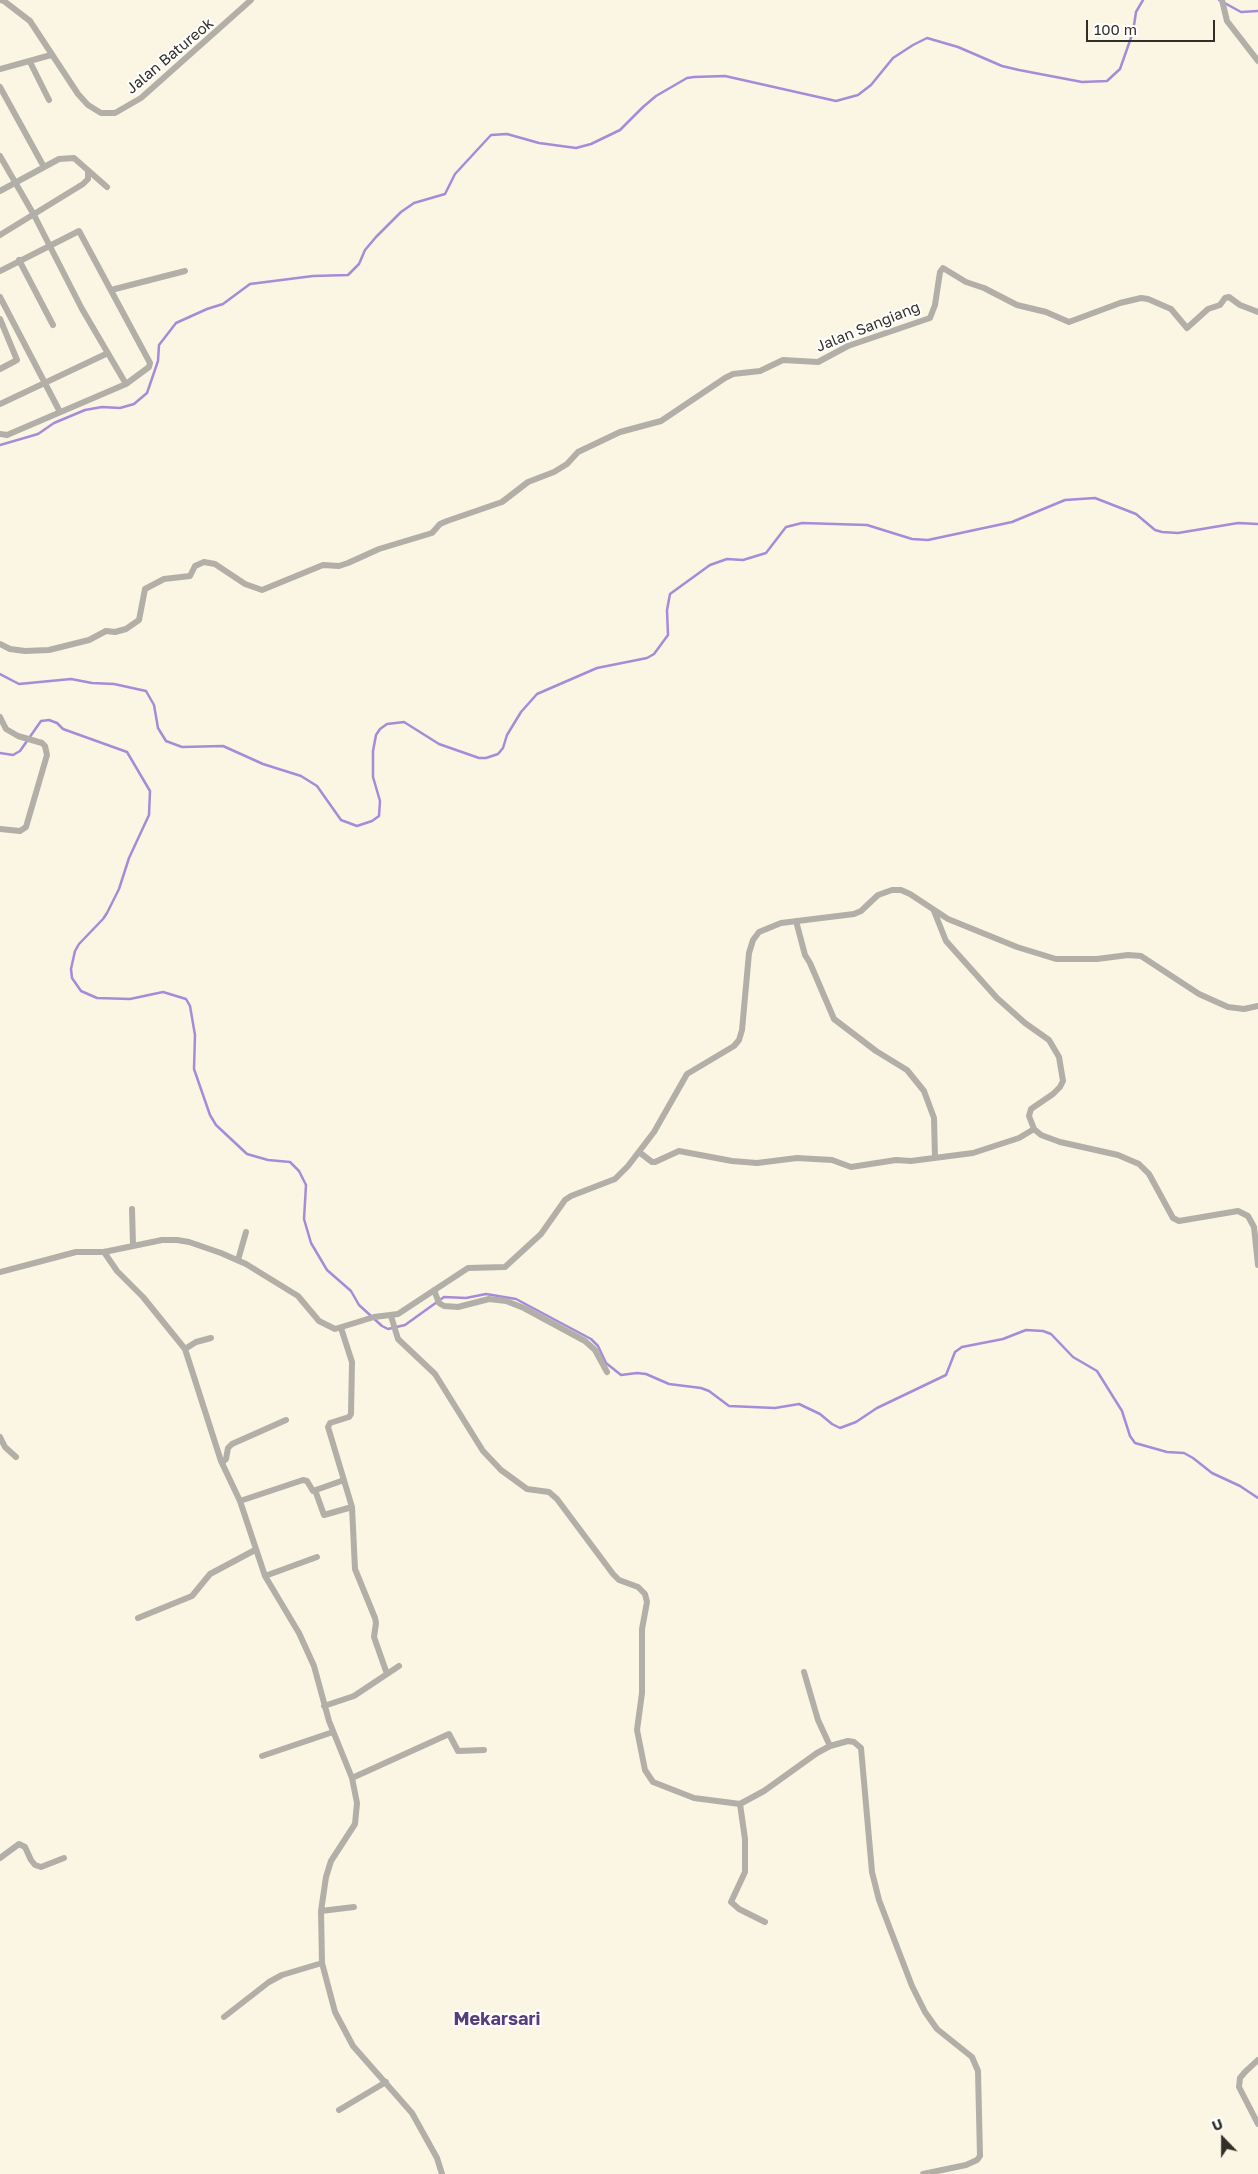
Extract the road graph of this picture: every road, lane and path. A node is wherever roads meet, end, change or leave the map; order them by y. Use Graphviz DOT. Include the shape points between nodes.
graph roads {
  1 [pos="0,0"];
  2 [pos="251,0"];
  3 [pos="1222,0"];
  4 [pos="51,55"];
  5 [pos="1258,61"];
  6 [pos="30,62"];
  7 [pos="0,69"];
  8 [pos="0,87"];
  9 [pos="49,100"];
  10 [pos="0,156"];
  11 [pos="44,167"];
  12 [pos="88,171"];
  13 [pos="15,183"];
  14 [pos="107,187"];
  15 [pos="0,191"];
  16 [pos="34,215"];
  17 [pos="0,235"];
  18 [pos="48,244"];
  19 [pos="19,260"];
  20 [pos="0,270"];
  21 [pos="185,271"];
  22 [pos="111,290"];
  23 [pos="0,297"];
  24 [pos="1258,312"];
  25 [pos="0,320"];
  26 [pos="53,325"];
  27 [pos="108,353"];
  28 [pos="0,369"];
  29 [pos="45,383"];
  30 [pos="126,384"];
  31 [pos="0,404"];
  32 [pos="60,412"];
  33 [pos="0,434"];
  34 [pos="0,644"];
  35 [pos="0,716"];
  36 [pos="0,829"];
  37 [pos="934,911"];
  38 [pos="796,921"];
  39 [pos="1258,1006"];
  40 [pos="1034,1129"];
  41 [pos="639,1152"];
  42 [pos="935,1158"];
  43 [pos="132,1209"];
  44 [pos="246,1232"];
  45 [pos="133,1245"];
  46 [pos="104,1252"];
  47 [pos="238,1260"];
  48 [pos="1258,1266"];
  49 [pos="0,1272"];
  50 [pos="435,1293"];
  51 [pos="392,1319"];
  52 [pos="341,1328"];
  53 [pos="210,1338"];
  54 [pos="185,1350"];
  55 [pos="607,1372"];
  56 [pos="286,1420"];
  57 [pos="0,1437"];
  58 [pos="16,1457"];
  59 [pos="222,1463"];
  60 [pos="344,1480"];
  61 [pos="315,1490"];
  62 [pos="240,1501"];
  63 [pos="352,1507"];
  64 [pos="255,1550"];
  65 [pos="317,1557"];
  66 [pos="265,1576"];
  67 [pos="138,1618"];
  68 [pos="399,1666"];
  69 [pos="804,1672"];
  70 [pos="387,1674"];
  71 [pos="324,1706"];
  72 [pos="333,1732"];
  73 [pos="830,1746"];
  74 [pos="484,1750"];
  75 [pos="262,1756"];
  76 [pos="352,1778"];
  77 [pos="740,1804"];
  78 [pos="0,1858"];
  79 [pos="64,1858"];
  80 [pos="354,1907"];
  81 [pos="321,1910"];
  82 [pos="765,1922"];
  83 [pos="322,1963"];
  84 [pos="224,2017"];
  85 [pos="1258,2060"];
  86 [pos="386,2082"];
  87 [pos="339,2110"];
  88 [pos="1258,2124"];
  89 [pos="442,2174"];
  90 [pos="923,2174"];
  1 -- 4 [label="street, Jalan Batureok" via="30,21"];
  2 -- 4 [label="street, Jalan Batureok" via="141,98 115,113 101,113 88,105"];
  3 -- 5 [label="street" via="1227,22"];
  4 -- 6 [label="street"];
  6 -- 7 [label="street"];
  6 -- 9 [label="street"];
  8 -- 11 [label="street"];
  10 -- 13 [label="street"];
  11 -- 12 [label="street" via="59,159 74,158"];
  11 -- 13 [label="street"];
  12 -- 14 [label="street"];
  12 -- 16 [label="street" via="88,179 83,184"];
  13 -- 15 [label="street"];
  13 -- 16 [label="street"];
  16 -- 17 [label="street"];
  16 -- 18 [label="street"];
  18 -- 19 [label="street"];
  18 -- 22 [label="street" via="79,231"];
  18 -- 27 [label="street"];
  19 -- 20 [label="street"];
  19 -- 26 [label="street"];
  21 -- 22 [label="street"];
  22 -- 30 [label="street" via="149,359 148,367"];
  23 -- 29 [label="street"];
  24 -- 34 [label="street, Jalan Sangiang" via="1229,297 1187,328 1171,309 1141,298 1069,322 1017,305 943,268 933,313 924,321 863,340 818,362 783,360 760,371 733,374 661,421 620,432 578,452 567,464 528,482 502,502 440,524 432,533 379,549 339,566 323,565 262,590 245,584 215,564 204,562 195,566 190,576 164,579 145,589 139,620 126,629 106,631 89,640 49,650 25,651"];
  25 -- 28 [label="street" via="17,360"];
  27 -- 29 [label="street"];
  27 -- 30 [label="street"];
  29 -- 31 [label="street"];
  29 -- 32 [label="street"];
  30 -- 32 [label="street"];
  32 -- 33 [label="street" via="7,435"];
  35 -- 36 [label="street" via="6,729 46,746 47,755 26,827 20,831"];
  37 -- 38 [label="street" via="910,894 892,890 878,895 854,914"];
  37 -- 39 [label="street" via="1017,947 1056,959 1140,956 1199,994 1228,1007 1244,1009"];
  37 -- 40 [label="street" via="946,941 997,998 1025,1024 1049,1040 1059,1057 1063,1081 1053,1094 1031,1109 1029,1116"];
  38 -- 41 [label="street" via="767,928 755,936 749,953 740,1040 687,1074"];
  38 -- 42 [label="street" via="804,955 834,1019 907,1070 924,1091 934,1118"];
  40 -- 42 [label="street" via="1019,1138 973,1153"];
  40 -- 48 [label="street" via="1060,1142 1118,1155 1138,1164 1149,1174 1173,1218 1179,1221 1238,1211 1248,1216 1254,1227"];
  41 -- 42 [label="street" via="652,1162 679,1151 757,1163 796,1158 832,1160 851,1167"];
  41 -- 50 [label="street" via="616,1179 565,1200 541,1234 505,1267 468,1268"];
  43 -- 45 [label="street"];
  44 -- 47 [label="street"];
  45 -- 46 [label="street"];
  45 -- 47 [label="street" via="177,1240"];
  46 -- 49 [label="street" via="76,1252"];
  46 -- 54 [label="street"];
  47 -- 52 [label="street" via="298,1296 320,1321 335,1329"];
  50 -- 51 [label="street"];
  50 -- 55 [label="street" via="444,1306 458,1307 488,1300 506,1301 524,1308 585,1341 595,1350"];
  51 -- 52 [label="street" via="374,1317"];
  51 -- 77 [label="street" via="398,1338 435,1374 456,1411 489,1457 527,1489 549,1492 557,1499 613,1574 645,1594 638,1730 648,1778 694,1798"];
  52 -- 60 [label="street" via="352,1362 351,1414 328,1425"];
  53 -- 54 [label="street"];
  54 -- 59 [label="street"];
  56 -- 59 [label="street" via="232,1444"];
  57 -- 58 [label="street"];
  59 -- 62 [label="street"];
  60 -- 61 [label="street"];
  60 -- 63 [label="street"];
  61 -- 62 [label="street" via="303,1480"];
  61 -- 63 [label="street" via="324,1515"];
  62 -- 64 [label="street"];
  63 -- 70 [label="street" via="355,1569 375,1618 374,1637"];
  64 -- 66 [label="street"];
  64 -- 67 [label="street" via="210,1574 192,1596"];
  65 -- 66 [label="street"];
  66 -- 71 [label="street" via="304,1643 314,1666"];
  68 -- 70 [label="street"];
  69 -- 73 [label="street" via="818,1720"];
  70 -- 71 [label="street" via="354,1696"];
  71 -- 72 [label="street"];
  72 -- 75 [label="street"];
  72 -- 76 [label="street"];
  73 -- 77 [label="street" via="817,1752 764,1792"];
  73 -- 90 [label="street" via="848,1741 861,1748 872,1872 879,1900 925,2012 937,2029 972,2057 978,2071 979,2158 966,2165"];
  74 -- 76 [label="street" via="458,1751 449,1734"];
  76 -- 81 [label="street" via="357,1816 331,1861"];
  77 -- 82 [label="street" via="745,1872 731,1902"];
  78 -- 79 [label="street" via="19,1844 25,1847 35,1865 41,1867"];
  80 -- 81 [label="street"];
  81 -- 83 [label="street"];
  83 -- 84 [label="street" via="269,1982"];
  83 -- 86 [label="street" via="335,2012 353,2046"];
  85 -- 88 [label="street" via="1240,2078 1239,2087"];
  86 -- 87 [label="street"];
  86 -- 89 [label="street" via="412,2113 437,2158"];
}
